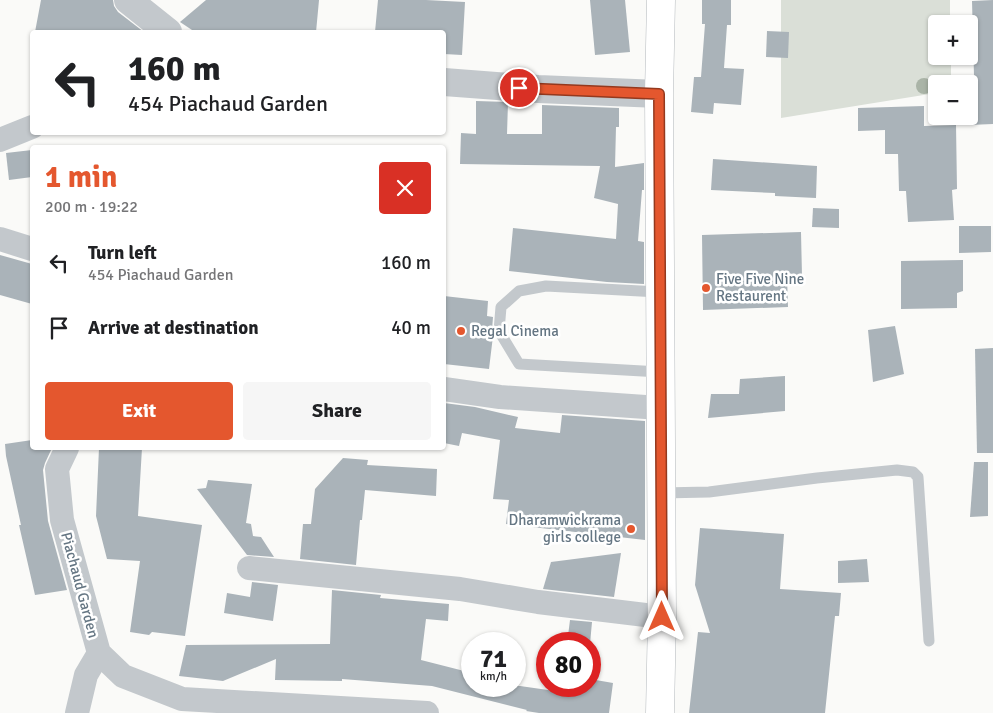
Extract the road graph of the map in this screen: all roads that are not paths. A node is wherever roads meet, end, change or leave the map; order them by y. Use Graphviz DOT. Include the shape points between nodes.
graph roads {
  1 [pos="128,0"];
  2 [pos="660,0"];
  3 [pos="166,30"];
  4 [pos="446,82"];
  5 [pos="659,94"];
  6 [pos="30,128"];
  7 [pos="0,140"];
  8 [pos="0,239"];
  9 [pos="30,248"];
  10 [pos="659,292"];
  11 [pos="660,372"];
  12 [pos="446,390"];
  13 [pos="660,408"];
  14 [pos="66,450"];
  15 [pos="661,493"];
  16 [pos="249,568"];
  17 [pos="662,617"];
  18 [pos="929,641"];
  19 [pos="99,653"];
  20 [pos="77,713"];
  21 [pos="427,713"];
  22 [pos="660,713"];
  1 -- 3 [label="street"];
  2 -- 5 [label="highway"];
  4 -- 5 [label="street"];
  5 -- 10 [label="highway"];
  6 -- 7 [label="street"];
  8 -- 9 [label="street"];
  10 -- 11 [label="highway"];
  10 -- 11 [label="lane" via="546,286 519,291 501,308 499,330 519,364"];
  11 -- 13 [label="highway"];
  12 -- 13 [label="street"];
  13 -- 15 [label="highway"];
  14 -- 19 [label="street, Piachaud Garden" via="57,469 62,520"];
  15 -- 17 [label="highway"];
  15 -- 18 [label="lane" via="708,492 897,470 914,472 918,477"];
  16 -- 17 [label="street" via="460,589"];
  17 -- 22 [label="highway"];
  19 -- 20 [label="street" via="86,675"];
  19 -- 21 [label="street, Piachaud Garden" via="123,676 182,699"];
}
